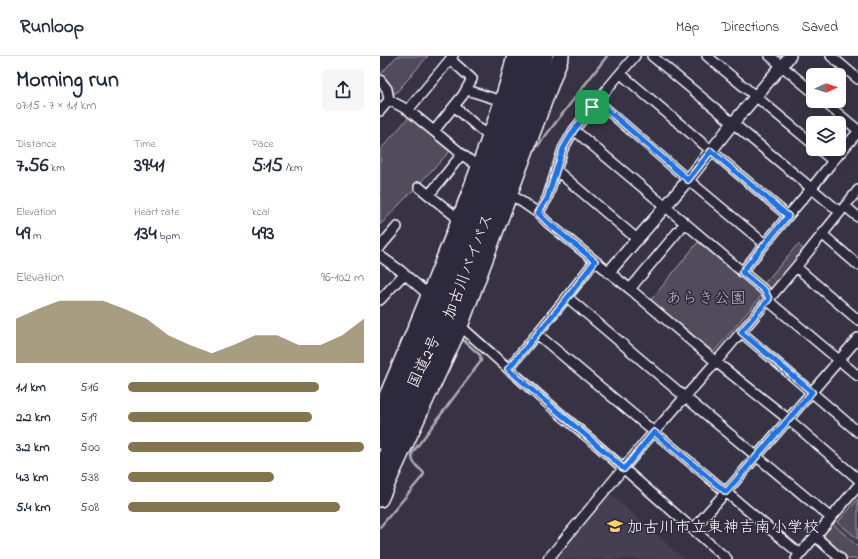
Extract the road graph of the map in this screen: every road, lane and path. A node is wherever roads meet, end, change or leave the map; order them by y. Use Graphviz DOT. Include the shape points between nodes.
graph roads {
  1 [pos="515,56"];
  2 [pos="524,56"];
  3 [pos="529,56"];
  4 [pos="544,56"];
  5 [pos="553,56"];
  6 [pos="560,56"];
  7 [pos="635,56"];
  8 [pos="652,56"];
  9 [pos="707,56"];
  10 [pos="770,56"];
  11 [pos="790,56"];
  12 [pos="831,56"];
  13 [pos="452,58"];
  14 [pos="782,66"];
  15 [pos="620,74"];
  16 [pos="858,78"];
  17 [pos="380,80"];
  18 [pos="806,86"];
  19 [pos="470,91"];
  20 [pos="756,96"];
  21 [pos="390,100"];
  22 [pos="502,101"];
  23 [pos="597,101"];
  24 [pos="529,104"];
  25 [pos="454,106"];
  26 [pos="831,108"];
  27 [pos="408,110"];
  28 [pos="380,111"];
  29 [pos="733,123"];
  30 [pos="574,130"];
  31 [pos="434,131"];
  32 [pos="858,131"];
  33 [pos="497,138"];
  34 [pos="806,138"];
  35 [pos="711,151"];
  36 [pos="462,154"];
  37 [pos="827,156"];
  38 [pos="833,161"];
  39 [pos="480,167"];
  40 [pos="556,170"];
  41 [pos="688,180"];
  42 [pos="419,187"];
  43 [pos="811,188"];
  44 [pos="858,190"];
  45 [pos="429,195"];
  46 [pos="514,196"];
  47 [pos="665,206"];
  48 [pos="843,209"];
  49 [pos="538,213"];
  50 [pos="788,216"];
  51 [pos="858,217"];
  52 [pos="460,220"];
  53 [pos="685,223"];
  54 [pos="396,227"];
  55 [pos="822,234"];
  56 [pos="637,239"];
  57 [pos="765,244"];
  58 [pos="380,247"];
  59 [pos="380,256"];
  60 [pos="595,261"];
  61 [pos="858,265"];
  62 [pos="796,267"];
  63 [pos="609,272"];
  64 [pos="742,272"];
  65 [pos="404,274"];
  66 [pos="630,289"];
  67 [pos="432,297"];
  68 [pos="568,297"];
  69 [pos="769,299"];
  70 [pos="380,300"];
  71 [pos="858,320"];
  72 [pos="461,326"];
  73 [pos="741,332"];
  74 [pos="537,334"];
  75 [pos="858,338"];
  76 [pos="840,359"];
  77 [pos="716,362"];
  78 [pos="508,369"];
  79 [pos="858,376"];
  80 [pos="812,392"];
  81 [pos="685,397"];
  82 [pos="380,412"];
  83 [pos="788,419"];
  84 [pos="654,432"];
  85 [pos="858,432"];
  86 [pos="380,440"];
  87 [pos="757,456"];
  88 [pos="624,469"];
  89 [pos="380,472"];
  90 [pos="858,479"];
  91 [pos="858,486"];
  92 [pos="726,492"];
  93 [pos="380,499"];
  94 [pos="831,518"];
  95 [pos="693,529"];
  96 [pos="815,536"];
  97 [pos="798,556"];
  98 [pos="838,558"];
  99 [pos="548,559"];
  100 [pos="727,559"];
  1 -- 22 [label="highway, 国道2号"];
  2 -- 33 [label="highway"];
  3 -- 33 [label="highway, 加古川バイパス"];
  4 -- 24 [label="highway, 加古川バイパス"];
  5 -- 24 [label="highway"];
  6 -- 46 [label="highway, 国道2号"];
  7 -- 15 [label="street"];
  8 -- 29 [label="street"];
  9 -- 20 [label="street"];
  10 -- 14 [label="street"];
  11 -- 14 [label="street"];
  12 -- 16 [label="street"];
  13 -- 25 [label="street" via="472,80"];
  13 -- 27 [label="street"];
  14 -- 18 [label="street"];
  14 -- 20 [label="street"];
  15 -- 23 [label="street"];
  15 -- 35 [label="street"];
  17 -- 21 [label="street" via="387,89"];
  19 -- 22 [label="street"];
  20 -- 29 [label="street"];
  20 -- 34 [label="street"];
  21 -- 27 [label="street"];
  21 -- 28 [label="street"];
  22 -- 33 [label="highway, 国道2号"];
  23 -- 30 [label="street"];
  23 -- 41 [label="street"];
  24 -- 89 [label="highway, 加古川バイパス" via="457,293"];
  25 -- 31 [label="street"];
  25 -- 33 [label="street" via="482,131"];
  26 -- 32 [label="street"];
  27 -- 31 [label="street"];
  29 -- 35 [label="street"];
  29 -- 43 [label="street"];
  30 -- 40 [label="street" via="563,149"];
  30 -- 47 [label="street"];
  31 -- 36 [label="street"];
  32 -- 38 [label="street"];
  33 -- 39 [label="highway, 国道2号"];
  33 -- 86 [label="highway, 加古川バイパス" via="446,289"];
  35 -- 41 [label="street"];
  35 -- 50 [label="street"];
  36 -- 39 [label="street"];
  36 -- 45 [label="street"];
  37 -- 38 [label="street"];
  38 -- 43 [label="street"];
  39 -- 52 [label="highway, 国道2号"];
  40 -- 49 [label="street" via="547,199"];
  40 -- 56 [label="street"];
  41 -- 47 [label="street"];
  41 -- 57 [label="street"];
  42 -- 45 [label="street"];
  43 -- 48 [label="street"];
  43 -- 50 [label="street"];
  44 -- 48 [label="street"];
  45 -- 52 [label="street"];
  46 -- 49 [label="street"];
  46 -- 72 [label="highway, 国道2号"];
  47 -- 53 [label="street"];
  47 -- 56 [label="street"];
  48 -- 51 [label="street"];
  48 -- 55 [label="street"];
  49 -- 60 [label="street"];
  50 -- 57 [label="street"];
  52 -- 67 [label="highway, 国道2号"];
  53 -- 64 [label="street"];
  53 -- 66 [label="street"];
  54 -- 58 [label="street"];
  55 -- 61 [label="street"];
  55 -- 62 [label="street"];
  56 -- 63 [label="street"];
  57 -- 64 [label="street"];
  59 -- 65 [label="street"];
  60 -- 63 [label="street"];
  60 -- 68 [label="street"];
  62 -- 69 [label="street"];
  62 -- 71 [label="street"];
  63 -- 66 [label="street"];
  64 -- 69 [label="street" via="765,291"];
  65 -- 67 [label="street"];
  65 -- 70 [label="street"];
  66 -- 77 [label="street"];
  67 -- 82 [label="highway, 国道2号"];
  68 -- 74 [label="street"];
  68 -- 81 [label="street"];
  69 -- 73 [label="street"];
  69 -- 76 [label="street"];
  72 -- 78 [label="street"];
  72 -- 93 [label="highway, 国道2号"];
  73 -- 77 [label="street"];
  73 -- 80 [label="street"];
  74 -- 78 [label="street"];
  74 -- 84 [label="street"];
  75 -- 76 [label="street"];
  76 -- 79 [label="street"];
  76 -- 80 [label="street"];
  77 -- 81 [label="street"];
  77 -- 83 [label="street"];
  78 -- 88 [label="street"];
  80 -- 83 [label="street"];
  80 -- 85 [label="street"];
  81 -- 84 [label="street"];
  81 -- 87 [label="street"];
  83 -- 87 [label="street"];
  83 -- 90 [label="street"];
  84 -- 88 [label="street"];
  84 -- 92 [label="street"];
  87 -- 92 [label="street"];
  87 -- 94 [label="street"];
  88 -- 95 [label="street"];
  88 -- 99 [label="street"];
  91 -- 94 [label="street"];
  92 -- 95 [label="street"];
  92 -- 97 [label="street"];
  94 -- 96 [label="street"];
  95 -- 100 [label="street"];
  96 -- 97 [label="street"];
  96 -- 98 [label="street"];
}
